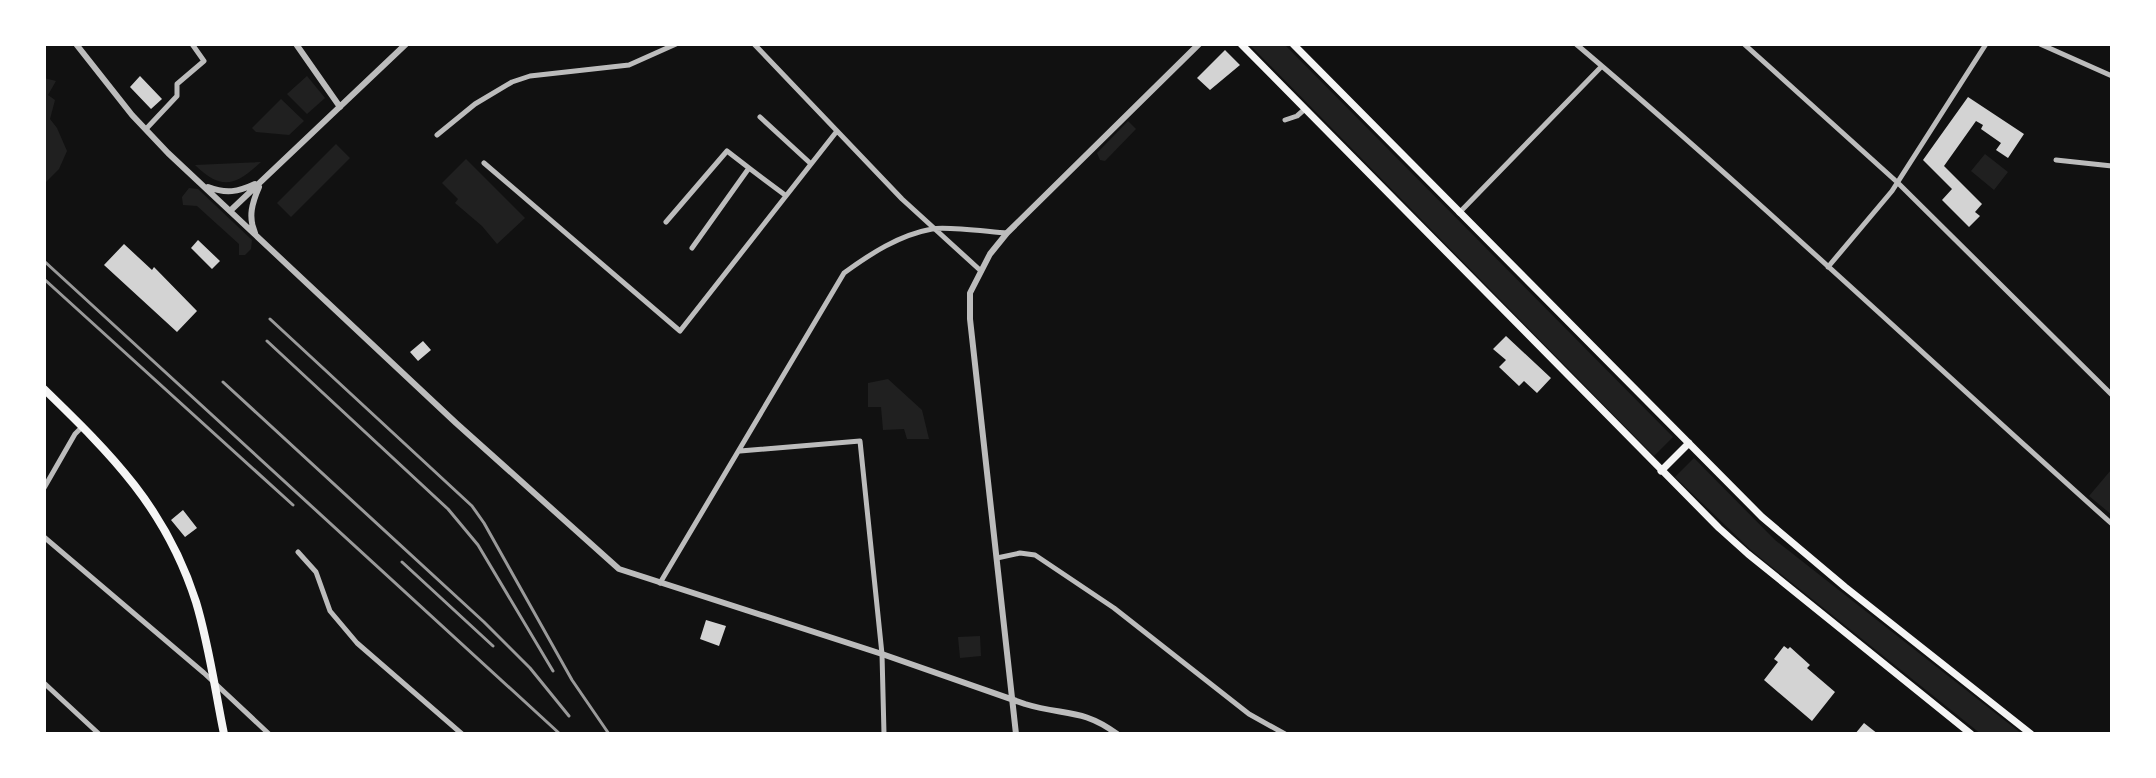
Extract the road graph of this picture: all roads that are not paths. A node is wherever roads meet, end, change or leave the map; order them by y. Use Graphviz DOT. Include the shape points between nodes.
graph roads {
  1 [pos="76,44"];
  2 [pos="192,44"];
  3 [pos="296,44"];
  4 [pos="406,44"];
  5 [pos="676,44"];
  6 [pos="754,44"];
  7 [pos="1199,44"];
  8 [pos="1241,44"];
  9 [pos="1293,44"];
  10 [pos="1576,44"];
  11 [pos="1744,44"];
  12 [pos="1986,44"];
  13 [pos="2040,44"];
  14 [pos="1602,66"];
  15 [pos="2111,72"];
  16 [pos="340,107"];
  17 [pos="1305,109"];
  18 [pos="760,117"];
  19 [pos="1285,120"];
  20 [pos="146,129"];
  21 [pos="837,131"];
  22 [pos="437,135"];
  23 [pos="2056,160"];
  24 [pos="484,163"];
  25 [pos="810,163"];
  26 [pos="2112,166"];
  27 [pos="749,168"];
  28 [pos="262,181"];
  29 [pos="1897,182"];
  30 [pos="203,185"];
  31 [pos="785,195"];
  32 [pos="230,211"];
  33 [pos="1459,213"];
  34 [pos="666,222"];
  35 [pos="933,228"];
  36 [pos="1007,233"];
  37 [pos="256,237"];
  38 [pos="692,248"];
  39 [pos="1828,267"];
  40 [pos="981,271"];
  41 [pos="44,389"];
  42 [pos="2112,395"];
  43 [pos="83,426"];
  44 [pos="1689,443"];
  45 [pos="740,451"];
  46 [pos="1661,471"];
  47 [pos="44,488"];
  48 [pos="2112,524"];
  49 [pos="44,537"];
  50 [pos="298,552"];
  51 [pos="997,558"];
  52 [pos="659,584"];
  53 [pos="882,654"];
  54 [pos="213,681"];
  55 [pos="44,683"];
  56 [pos="1012,700"];
  57 [pos="99,734"];
  58 [pos="224,734"];
  59 [pos="269,734"];
  60 [pos="462,734"];
  61 [pos="884,734"];
  62 [pos="1016,734"];
  63 [pos="1117,734"];
  64 [pos="1285,734"];
  65 [pos="1971,734"];
  66 [pos="2031,734"];
  1 -- 20 [label="street"];
  2 -- 20 [label="street" via="204,61 177,84 177,96"];
  3 -- 16 [label="street"];
  4 -- 16 [label="street"];
  5 -- 22 [label="street" via="629,65 512,82"];
  6 -- 21 [label="street"];
  7 -- 36 [label="street"];
  8 -- 17 [label="main road"];
  9 -- 33 [label="main road"];
  10 -- 14 [label="street"];
  11 -- 29 [label="street"];
  12 -- 29 [label="street"];
  13 -- 15 [label="street"];
  14 -- 33 [label="street"];
  14 -- 39 [label="street"];
  16 -- 28 [label="street"];
  17 -- 19 [label="street"];
  17 -- 46 [label="main road"];
  18 -- 25 [label="street"];
  20 -- 30 [label="street"];
  21 -- 25 [label="street"];
  21 -- 35 [label="street"];
  23 -- 26 [label="street"];
  24 -- 31 [label="street" via="680,331"];
  25 -- 31 [label="street"];
  27 -- 31 [label="street"];
  27 -- 34 [label="street" via="727,151"];
  27 -- 38 [label="street"];
  28 -- 30 [label="street" via="238,192"];
  28 -- 32 [label="street"];
  28 -- 37 [label="street" via="252,203"];
  29 -- 39 [label="street"];
  29 -- 42 [label="street"];
  30 -- 32 [label="street"];
  32 -- 37 [label="street"];
  33 -- 44 [label="main road"];
  35 -- 36 [label="street"];
  35 -- 40 [label="street"];
  35 -- 45 [label="street" via="871,253 844,273"];
  36 -- 40 [label="street"];
  37 -- 52 [label="street" via="604,557 619,569"];
  39 -- 48 [label="street"];
  40 -- 51 [label="street" via="970,293 970,319"];
  41 -- 43 [label="main road"];
  43 -- 47 [label="street"];
  43 -- 54 [label="main road" via="134,482 175,549 203,625"];
  44 -- 46 [label="main road"];
  44 -- 66 [label="main road" via="1787,540"];
  45 -- 52 [label="street"];
  45 -- 53 [label="street" via="860,441"];
  46 -- 65 [label="main road" via="1748,554"];
  49 -- 54 [label="street"];
  50 -- 60 [label="street" via="316,572 330,611 357,643"];
  51 -- 56 [label="street"];
  51 -- 64 [label="street" via="1035,555 1114,608 1249,714"];
  52 -- 53 [label="street"];
  53 -- 56 [label="street"];
  53 -- 61 [label="street"];
  54 -- 58 [label="main road"];
  54 -- 59 [label="street"];
  55 -- 57 [label="street"];
  56 -- 62 [label="street"];
  56 -- 63 [label="street" via="1047,711 1081,713"];
}
